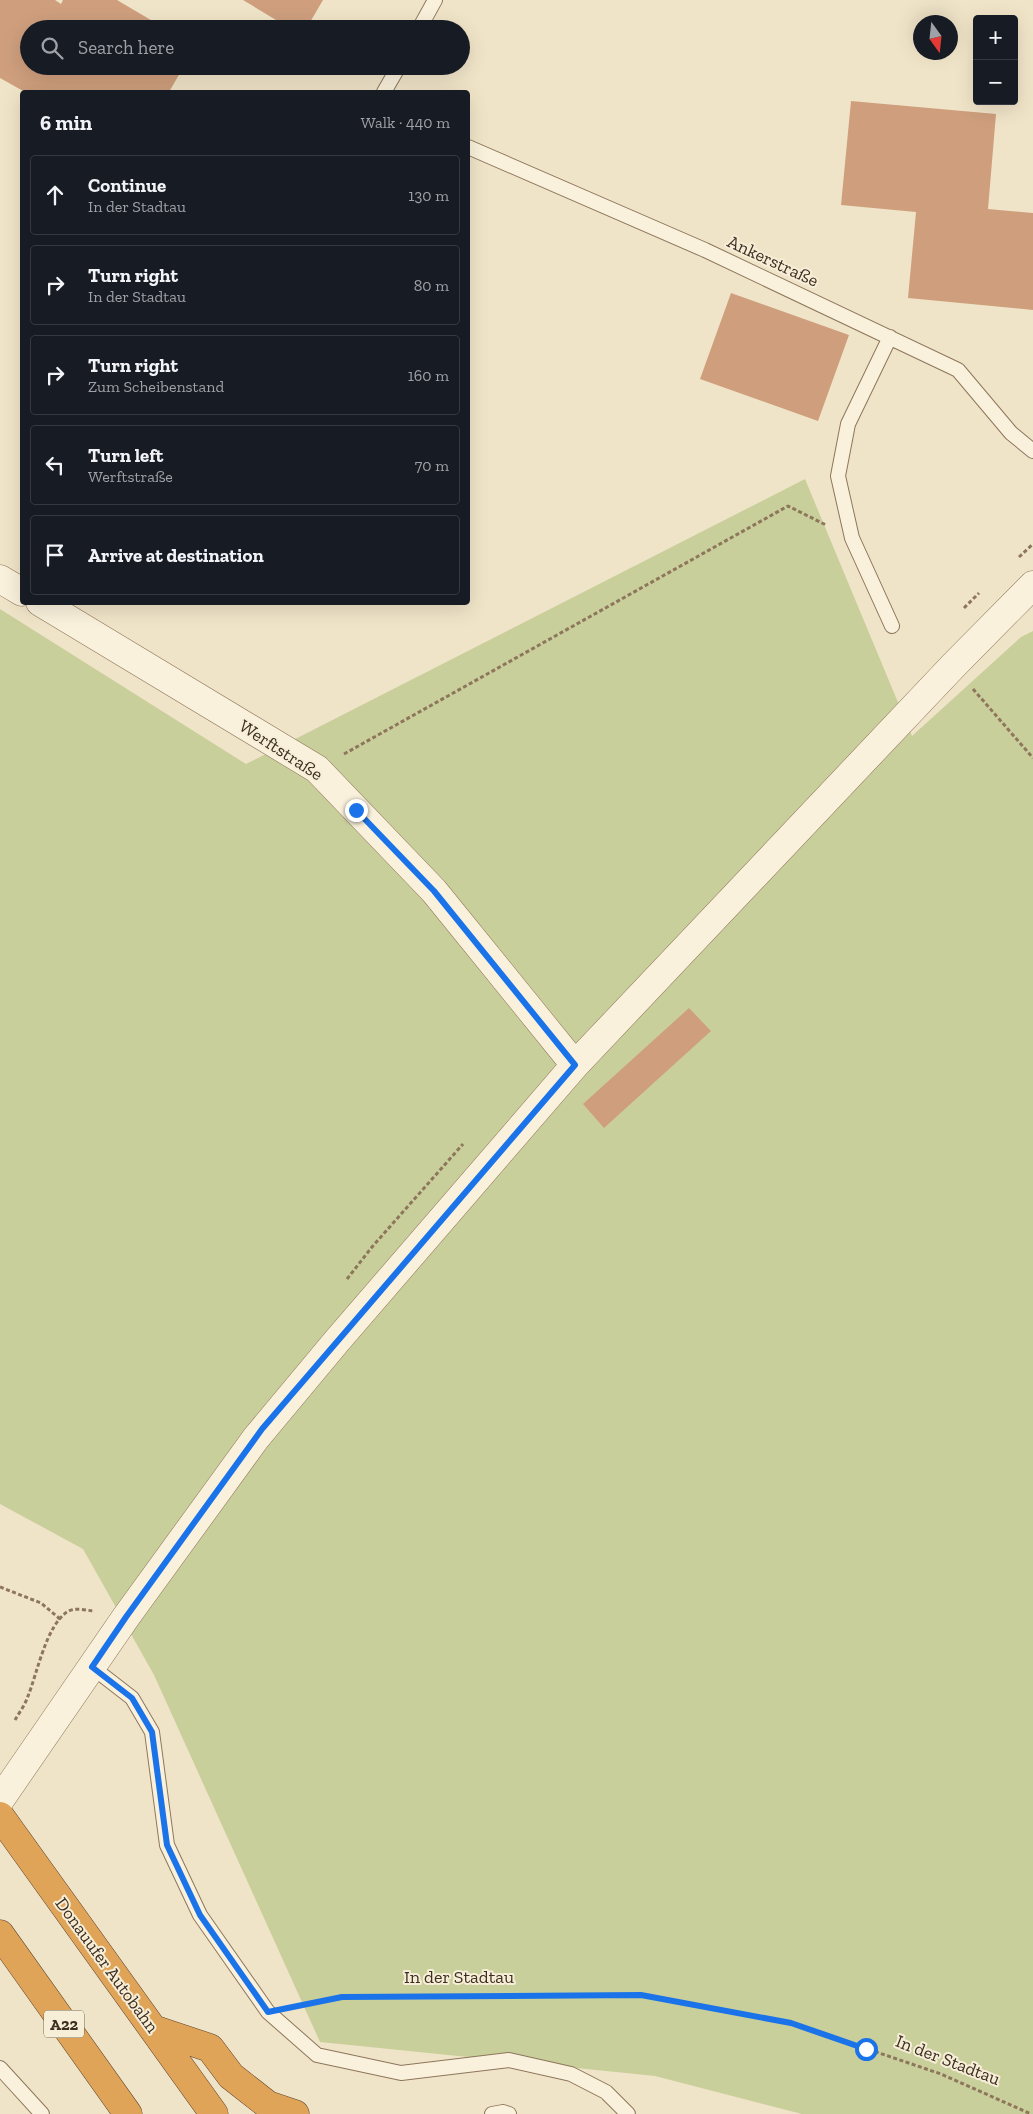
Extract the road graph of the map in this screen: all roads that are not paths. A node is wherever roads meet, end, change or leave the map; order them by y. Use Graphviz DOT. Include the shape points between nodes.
graph roads {
  1 [pos="435,0"];
  2 [pos="424,20"];
  3 [pos="393,75"];
  4 [pos="385,90"];
  5 [pos="470,148"];
  6 [pos="890,337"];
  7 [pos="1033,450"];
  8 [pos="0,579"];
  9 [pos="1033,585"];
  10 [pos="20,591"];
  11 [pos="45,605"];
  12 [pos="892,626"];
  13 [pos="575,1065"];
  14 [pos="92,1667"];
  15 [pos="0,1800"];
  16 [pos="0,1816"];
  17 [pos="0,1934"];
  18 [pos="153,2029"];
  19 [pos="0,2068"];
  20 [pos="42,2114"];
  21 [pos="128,2114"];
  22 [pos="214,2114"];
  23 [pos="295,2114"];
  24 [pos="492,2114"];
  25 [pos="508,2114"];
  26 [pos="628,2114"];
  1 -- 2 [label="lane"];
  3 -- 4 [label="lane"];
  5 -- 6 [label="lane, Ankerstraße" via="705,250"];
  6 -- 7 [label="lane, Ankerstraße" via="958,370 1011,433"];
  6 -- 12 [label="lane" via="848,424 838,476 852,538"];
  8 -- 10 [label="street"];
  9 -- 13 [label="street"];
  11 -- 13 [label="street, Werftstraße" via="317,769 434,891"];
  13 -- 14 [label="street" via="262,1429"];
  14 -- 15 [label="street"];
  14 -- 26 [label="lane" via="132,1698 152,1732 167,1845 200,1915 268,2012 317,2055 401,2073 509,2060 571,2074 606,2092"];
  16 -- 18 [label="highway, Donauufer Autobahn"];
  17 -- 21 [label="highway, A22"];
  18 -- 22 [label="highway, Donauufer Autobahn"];
  18 -- 23 [label="highway" via="210,2048 232,2076 268,2105"];
  19 -- 20 [label="lane"];
  24 -- 25 [label="lane"];
}
